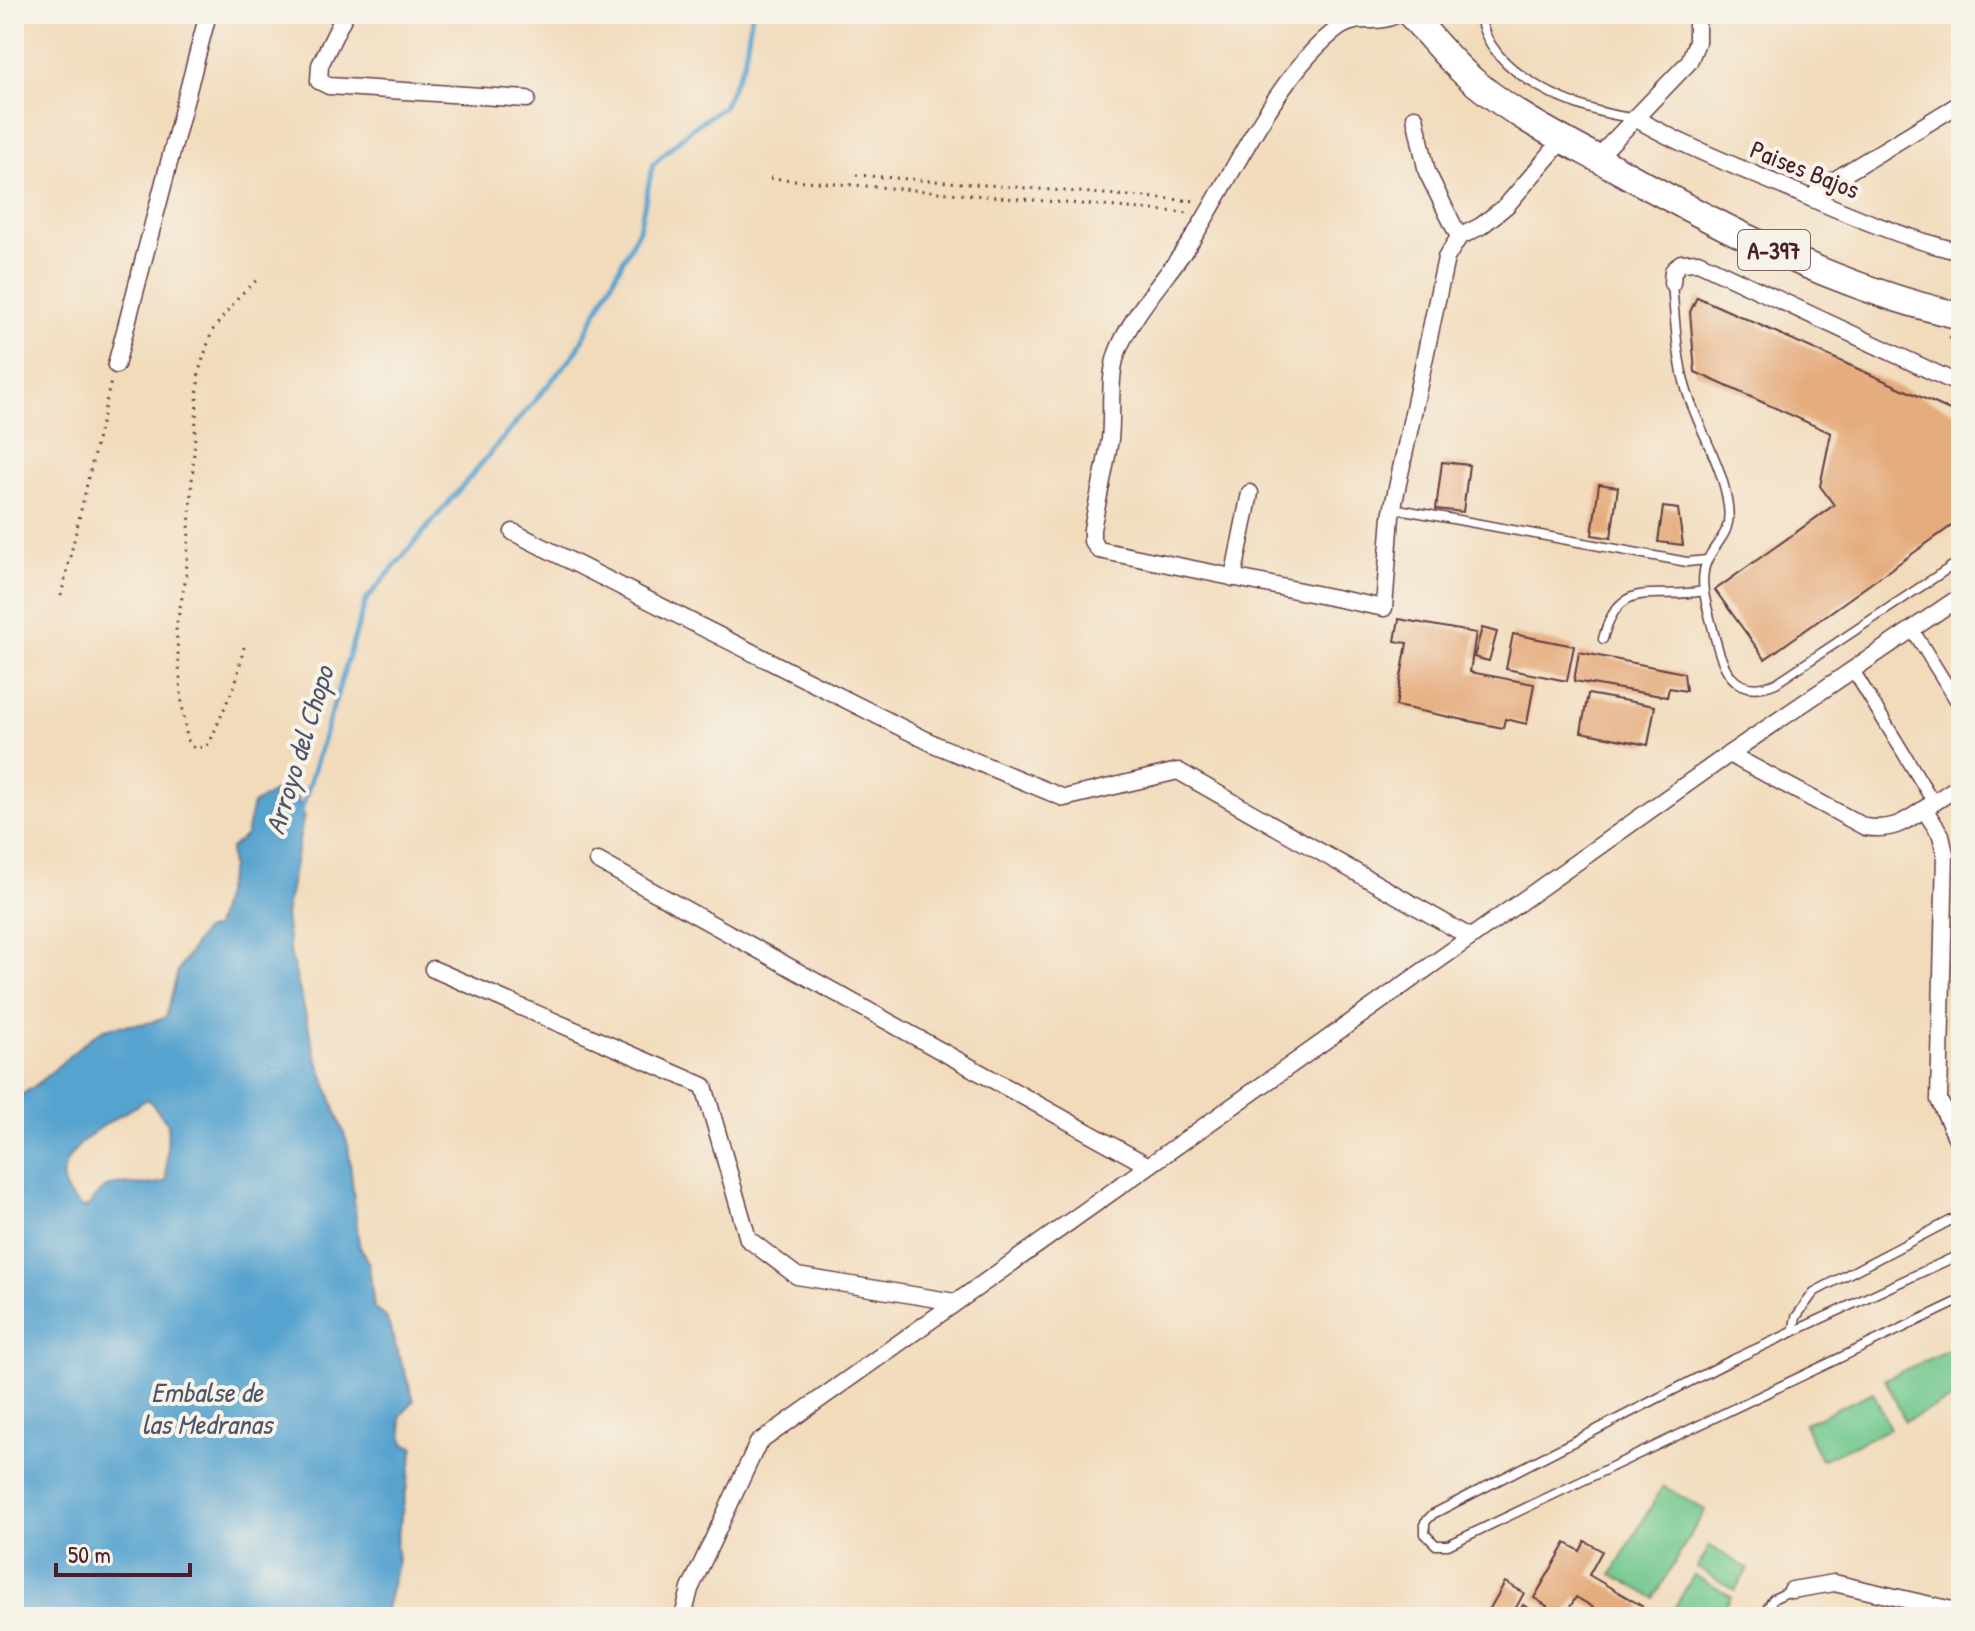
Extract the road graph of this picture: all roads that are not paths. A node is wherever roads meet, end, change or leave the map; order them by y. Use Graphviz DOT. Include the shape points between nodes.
graph roads {
  1 [pos="208,14"];
  2 [pos="345,14"];
  3 [pos="1397,14"];
  4 [pos="1410,14"];
  5 [pos="1480,14"];
  6 [pos="1697,14"];
  7 [pos="527,99"];
  8 [pos="1961,103"];
  9 [pos="1415,117"];
  10 [pos="1635,118"];
  11 [pos="1563,139"];
  12 [pos="1597,158"];
  13 [pos="1814,199"];
  14 [pos="1459,237"];
  15 [pos="1961,252"];
  16 [pos="1672,283"];
  17 [pos="1961,316"];
  18 [pos="116,365"];
  19 [pos="1961,385"];
  20 [pos="1250,493"];
  21 [pos="1393,508"];
  22 [pos="513,532"];
  23 [pos="1707,560"];
  24 [pos="1961,560"];
  25 [pos="1233,578"];
  26 [pos="1703,591"];
  27 [pos="1961,596"];
  28 [pos="1912,629"];
  29 [pos="1603,639"];
  30 [pos="1853,670"];
  31 [pos="1961,708"];
  32 [pos="1729,754"];
  33 [pos="1961,785"];
  34 [pos="1929,806"];
  35 [pos="598,861"];
  36 [pos="1470,937"];
  37 [pos="433,969"];
  38 [pos="1961,1148"];
  39 [pos="1147,1165"];
  40 [pos="1961,1215"];
  41 [pos="1961,1254"];
  42 [pos="1961,1300"];
  43 [pos="955,1302"];
  44 [pos="1793,1332"];
  45 [pos="1792,1590"];
  46 [pos="1961,1612"];
  47 [pos="683,1617"];
  48 [pos="1762,1617"];
  1 -- 18 [label="street"];
  2 -- 7 [label="street" via="320,65 319,81 329,86"];
  3 -- 25 [label="street" via="1385,21 1360,19 1341,25 1319,46 1276,99 1116,355 1110,438 1092,541 1099,550"];
  4 -- 11 [label="main road, A-397" via="1478,85"];
  5 -- 10 [label="lane" via="1485,38 1497,56 1530,79 1605,115"];
  6 -- 10 [label="street" via="1697,42 1689,62"];
  8 -- 13 [label="street" via="1818,190"];
  9 -- 14 [label="street" via="1427,172"];
  10 -- 12 [label="street"];
  10 -- 13 [label="street, Paises Bajos"];
  11 -- 12 [label="main road, A-397"];
  11 -- 14 [label="street" via="1507,205"];
  12 -- 17 [label="main road, A-397" via="1681,205 1834,276"];
  13 -- 15 [label="street, Paises Bajos"];
  14 -- 21 [label="street" via="1446,258 1431,317"];
  16 -- 19 [label="street" via="1673,271 1681,263 1698,262"];
  16 -- 23 [label="lane" via="1685,386 1729,508 1725,533"];
  20 -- 25 [label="street"];
  21 -- 23 [label="lane" via="1687,562"];
  21 -- 25 [label="street" via="1384,608"];
  22 -- 36 [label="street" via="936,745 1064,798 1178,771"];
  23 -- 26 [label="lane"];
  24 -- 26 [label="lane" via="1765,687 1742,685 1725,671"];
  26 -- 29 [label="lane" via="1628,597 1607,620"];
  27 -- 28 [label="street"];
  28 -- 30 [label="street"];
  28 -- 31 [label="street"];
  30 -- 32 [label="street"];
  30 -- 34 [label="street"];
  32 -- 34 [label="street" via="1865,827 1902,824"];
  32 -- 36 [label="street"];
  33 -- 34 [label="street"];
  34 -- 38 [label="street" via="1945,854 1939,1100"];
  35 -- 39 [label="street"];
  36 -- 39 [label="street"];
  37 -- 43 [label="street" via="704,1086 748,1239 797,1276"];
  39 -- 43 [label="street"];
  40 -- 44 [label="lane" via="1814,1292 1803,1303"];
  41 -- 44 [label="lane"];
  42 -- 44 [label="lane" via="1448,1545 1427,1539 1424,1528 1433,1514"];
  43 -- 47 [label="street" via="758,1443 690,1589"];
  45 -- 46 [label="street" via="1834,1583"];
  45 -- 48 [label="lane" via="1773,1599"];
}
